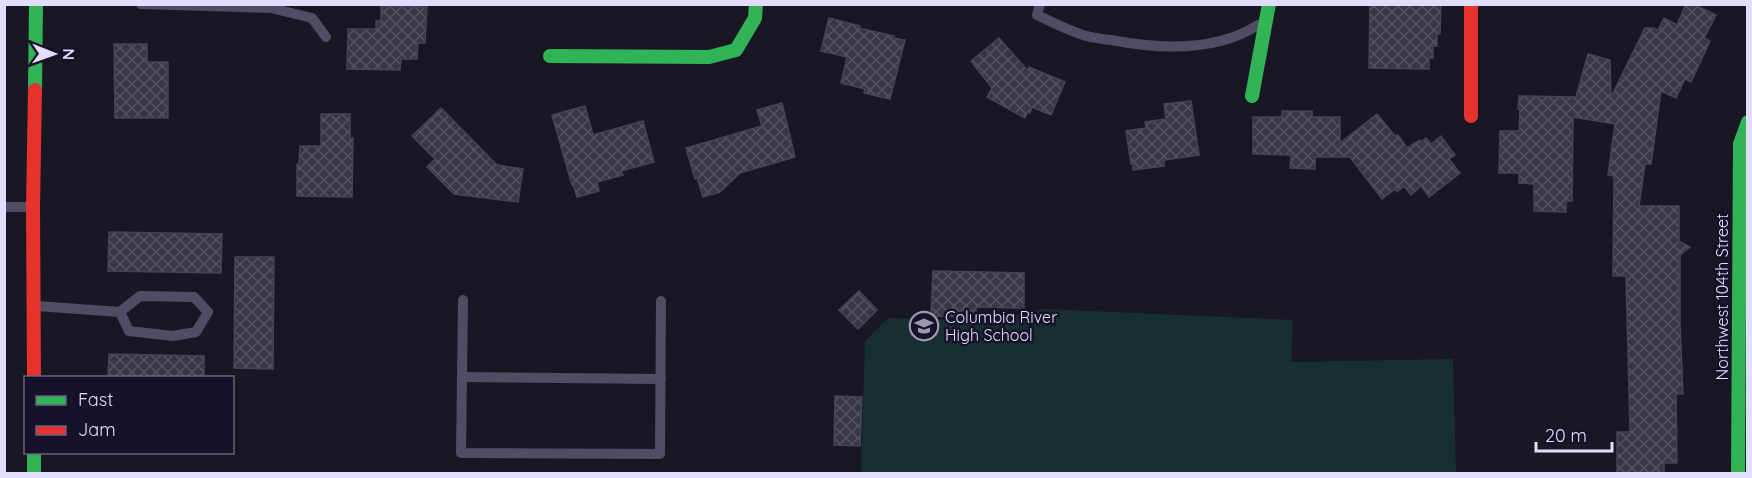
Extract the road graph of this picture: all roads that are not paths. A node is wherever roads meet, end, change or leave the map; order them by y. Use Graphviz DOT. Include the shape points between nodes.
graph roads {
  1 [pos="36,4"];
  2 [pos="141,4"];
  3 [pos="756,4"];
  4 [pos="1040,4"];
  5 [pos="1269,4"];
  6 [pos="1471,4"];
  7 [pos="1266,20"];
  8 [pos="326,37"];
  9 [pos="550,56"];
  10 [pos="1252,96"];
  11 [pos="1471,116"];
  12 [pos="1748,122"];
  13 [pos="4,207"];
  14 [pos="33,207"];
  15 [pos="463,300"];
  16 [pos="661,301"];
  17 [pos="34,306"];
  18 [pos="120,312"];
  19 [pos="34,376"];
  20 [pos="462,377"];
  21 [pos="661,379"];
  22 [pos="34,454"];
  23 [pos="34,474"];
  24 [pos="1738,474"];
  1 -- 14 [label="street"];
  2 -- 8 [label="lane" via="271,8 312,18"];
  3 -- 9 [label="street" via="754,18 736,50 709,57"];
  4 -- 7 [label="lane" via="1037,15 1062,27 1086,36 1147,46 1231,39"];
  5 -- 7 [label="street"];
  6 -- 11 [label="street"];
  7 -- 10 [label="street"];
  12 -- 24 [label="street, Northwest 104th Street" via="1740,144"];
  13 -- 14 [label="lane"];
  14 -- 17 [label="street"];
  15 -- 20 [label="lane"];
  16 -- 21 [label="lane"];
  17 -- 18 [label="lane"];
  17 -- 19 [label="street"];
  18 -- 18 [label="lane" via="140,296 194,297 208,312 196,332 172,336 129,331"];
  20 -- 21 [label="lane"];
  20 -- 21 [label="lane" via="461,453 543,454 660,454"];
  22 -- 23 [label="street"];
}
